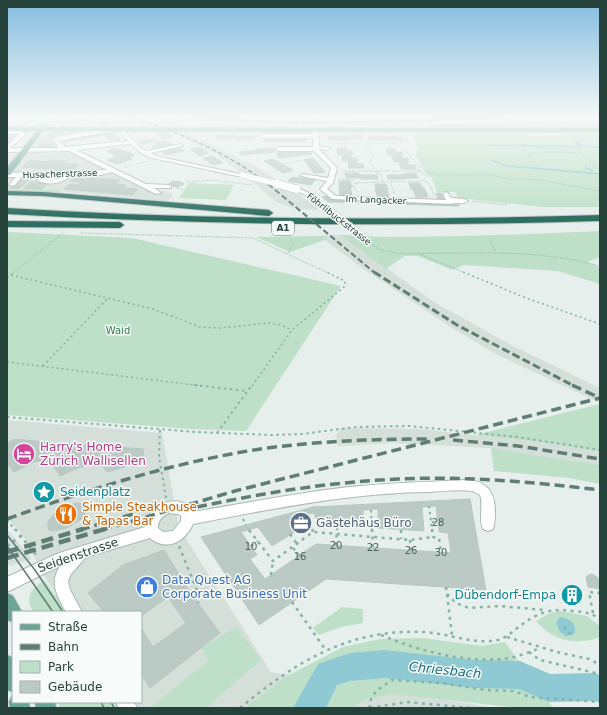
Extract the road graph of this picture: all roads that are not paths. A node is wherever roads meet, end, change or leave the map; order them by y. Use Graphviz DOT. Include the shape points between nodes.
graph roads {
  1 [pos="20,150"];
  2 [pos="73,150"];
  3 [pos="141,150"];
  4 [pos="158,150"];
  5 [pos="319,150"];
  6 [pos="144,153"];
  7 [pos="7,161"];
  8 [pos="113,170"];
  9 [pos="7,174"];
  10 [pos="68,176"];
  11 [pos="303,176"];
  12 [pos="18,177"];
  13 [pos="330,180"];
  14 [pos="12,185"];
  15 [pos="145,186"];
  16 [pos="169,187"];
  17 [pos="62,189"];
  18 [pos="313,191"];
  19 [pos="7,193"];
  20 [pos="158,193"];
  21 [pos="7,197"];
  22 [pos="465,201"];
  23 [pos="7,204"];
  24 [pos="150,204"];
  25 [pos="7,211"];
  26 [pos="269,213"];
  27 [pos="7,218"];
  28 [pos="600,218"];
  29 [pos="481,221"];
  30 [pos="7,224"];
  31 [pos="141,225"];
  32 [pos="600,225"];
  33 [pos="360,235"];
  34 [pos="188,519"];
  35 [pos="488,525"];
  36 [pos="152,531"];
  37 [pos="82,551"];
  38 [pos="7,585"];
  39 [pos="7,602"];
  40 [pos="12,611"];
  41 [pos="73,611"];
  42 [pos="7,665"];
  43 [pos="12,679"];
  1 -- 7 [label="main road"];
  1 -- 9 [label="main road"];
  2 -- 8 [label="street, Husacherstrasse"];
  3 -- 6 [label="street, Föhrlibuckstrasse"];
  4 -- 6 [label="street"];
  5 -- 13 [label="street, Im Langacker" via="333,165 335,171"];
  6 -- 18 [label="street, Föhrlibuckstrasse, bridge" via="169,161"];
  8 -- 10 [label="street, Husacherstrasse"];
  8 -- 15 [label="street, Husacherstrasse"];
  9 -- 12 [label="street, Husacherstrasse"];
  10 -- 12 [label="street, Husacherstrasse" via="59,181 41,177"];
  10 -- 17 [label="street"];
  11 -- 13 [label="street"];
  12 -- 14 [label="street"];
  13 -- 18 [label="street"];
  13 -- 22 [label="street, Im Langacker" via="323,190 334,198 437,202 448,197"];
  15 -- 16 [label="street"];
  15 -- 20 [label="street, Husacherstrasse"];
  18 -- 33 [label="street, Föhrlibuckstrasse, bridge" via="329,211"];
  19 -- 24 [label="highway"];
  21 -- 24 [label="highway"];
  23 -- 26 [label="highway" via="112,210"];
  24 -- 26 [label="highway"];
  25 -- 29 [label="highway, A1" via="237,221"];
  26 -- 29 [label="highway"];
  27 -- 31 [label="highway, A1"];
  28 -- 29 [label="highway, A1"];
  30 -- 31 [label="highway"];
  31 -- 32 [label="highway, A1" via="351,229"];
  34 -- 35 [label="street" via="347,492 466,486 480,487 485,491 488,498"];
  34 -- 36 [label="street" via="185,529 176,537 164,539"];
  34 -- 36 [label="street" via="180,508 168,507 154,516"];
  36 -- 37 [label="street, Seidenstrasse"];
  37 -- 38 [label="street, Seidenstrasse" via="35,570"];
  37 -- 41 [label="street" via="64,571 61,579 61,588"];
  39 -- 40 [label="main road"];
  42 -- 43 [label="main road"];
}
